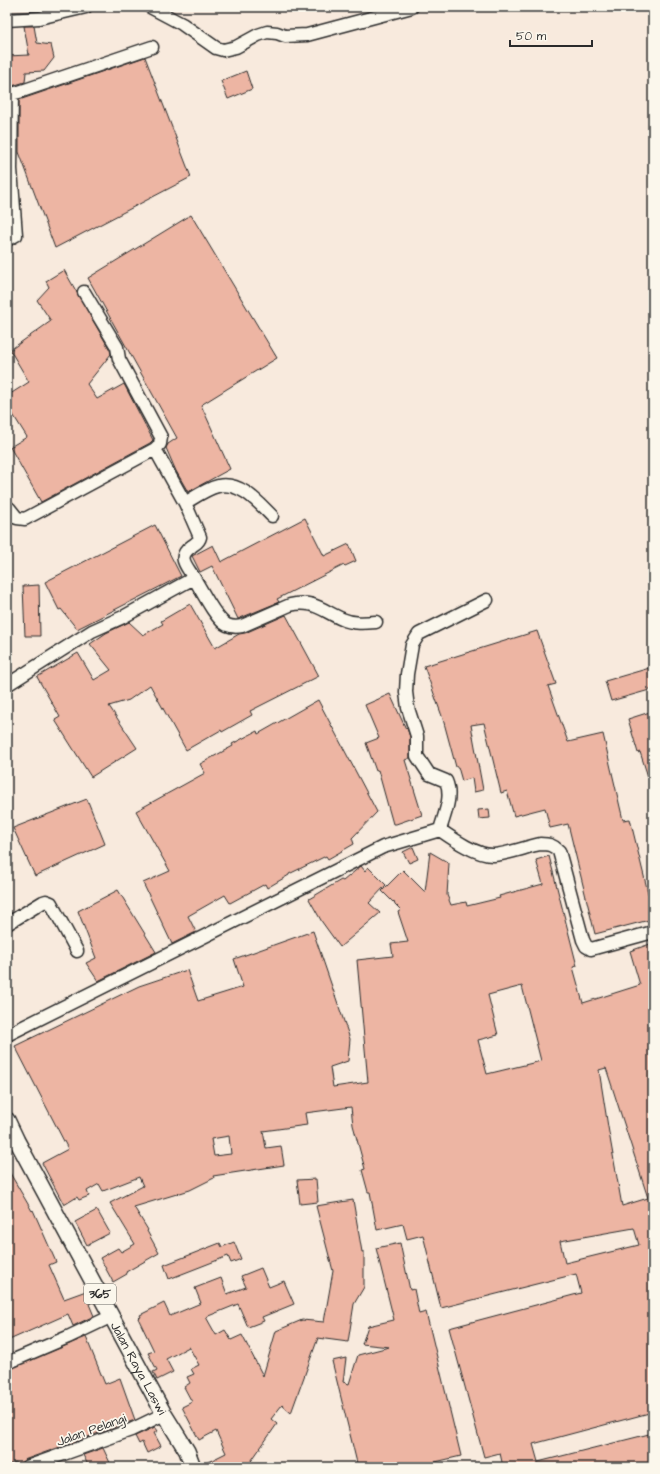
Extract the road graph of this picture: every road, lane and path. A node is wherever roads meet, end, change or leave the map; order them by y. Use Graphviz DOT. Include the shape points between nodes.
graph roads {
  1 [pos="84,7"];
  2 [pos="150,7"];
  3 [pos="412,7"];
  4 [pos="7,20"];
  5 [pos="152,47"];
  6 [pos="10,94"];
  7 [pos="7,240"];
  8 [pos="84,292"];
  9 [pos="155,449"];
  10 [pos="184,503"];
  11 [pos="7,508"];
  12 [pos="272,516"];
  13 [pos="194,578"];
  14 [pos="487,600"];
  15 [pos="376,622"];
  16 [pos="7,685"];
  17 [pos="440,830"];
  18 [pos="7,924"];
  19 [pos="653,932"];
  20 [pos="77,951"];
  21 [pos="7,1035"];
  22 [pos="7,1120"];
  23 [pos="112,1316"];
  24 [pos="7,1363"];
  25 [pos="164,1414"];
  26 [pos="27,1467"];
  27 [pos="194,1467"];
  1 -- 4 [label="street" via="39,18"];
  2 -- 3 [label="street" via="223,50 236,47 267,32 285,36 307,35"];
  5 -- 6 [label="street"];
  6 -- 7 [label="street" via="11,169 16,235"];
  8 -- 9 [label="street" via="117,347 119,359 161,437 160,444"];
  9 -- 10 [label="street"];
  9 -- 11 [label="street" via="25,519 17,518"];
  10 -- 12 [label="street" via="218,486 234,486 247,493"];
  10 -- 13 [label="street" via="200,537 198,542 183,554 184,561"];
  13 -- 15 [label="street" via="219,619 235,627 297,603 317,606 343,620"];
  13 -- 16 [label="street" via="92,631"];
  14 -- 17 [label="street" via="419,634 412,646 406,692 417,736 417,756 428,774 446,782 448,786 448,803"];
  17 -- 19 [label="street" via="472,850 493,855 540,844 554,846 559,851 583,940 591,949"];
  17 -- 21 [label="street" via="383,847"];
  18 -- 20 [label="street" via="48,901"];
  22 -- 23 [label="main road, Jalan Raya Laswi / 365"];
  23 -- 24 [label="street" via="68,1338"];
  23 -- 25 [label="main road, Jalan Raya Laswi / 365"];
  25 -- 26 [label="street, Jalan Pelangi" via="131,1430"];
  25 -- 27 [label="main road, Jalan Raya Laswi / 365"];
}
